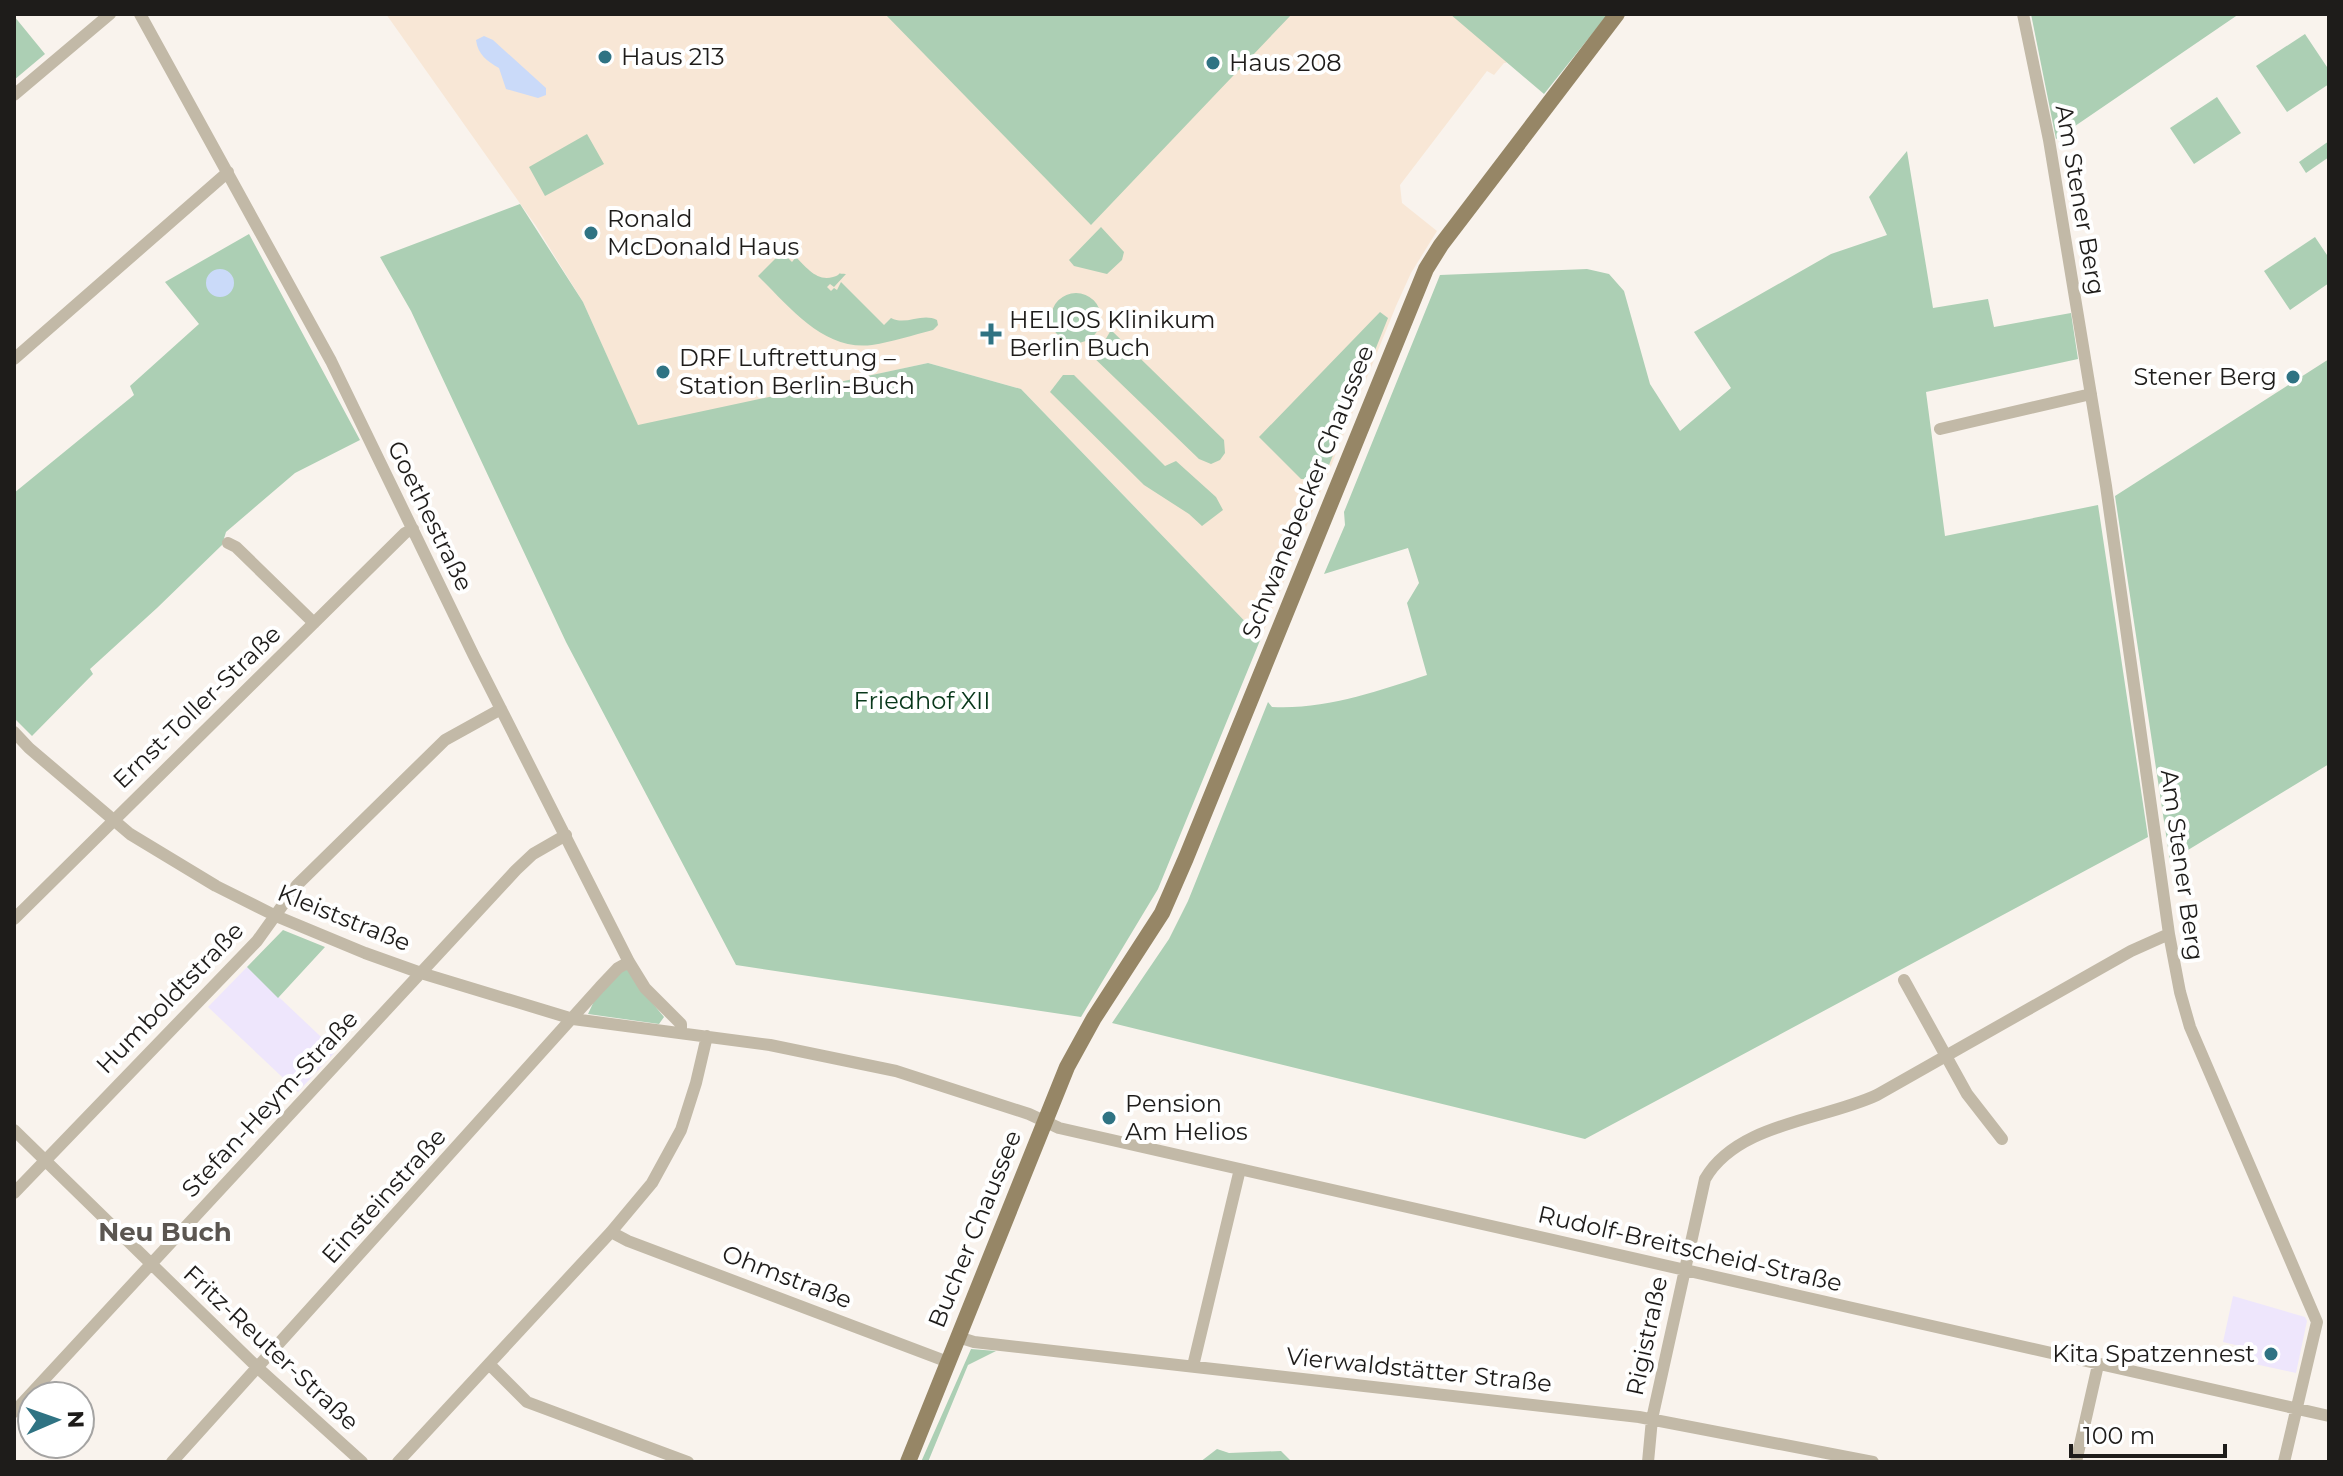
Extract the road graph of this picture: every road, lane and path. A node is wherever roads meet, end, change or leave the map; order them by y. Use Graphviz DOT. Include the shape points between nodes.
graph roads {
  1 [pos="110,14"];
  2 [pos="140,14"];
  3 [pos="1617,14"];
  4 [pos="2023,14"];
  5 [pos="14,95"];
  6 [pos="228,172"];
  7 [pos="14,359"];
  8 [pos="2091,394"];
  9 [pos="1940,429"];
  10 [pos="413,529"];
  11 [pos="228,543"];
  12 [pos="314,623"];
  13 [pos="501,709"];
  14 [pos="14,732"];
  15 [pos="114,820"];
  16 [pos="566,835"];
  17 [pos="276,916"];
  18 [pos="14,919"];
  19 [pos="2169,934"];
  20 [pos="629,962"];
  21 [pos="421,973"];
  22 [pos="1904,980"];
  23 [pos="1094,1018"];
  24 [pos="573,1019"];
  25 [pos="681,1033"];
  26 [pos="707,1036"];
  27 [pos="1946,1056"];
  28 [pos="1044,1121"];
  29 [pos="14,1130"];
  30 [pos="2002,1139"];
  31 [pos="45,1160"];
  32 [pos="1240,1169"];
  33 [pos="14,1193"];
  34 [pos="611,1232"];
  35 [pos="151,1265"];
  36 [pos="1684,1270"];
  37 [pos="958,1337"];
  38 [pos="948,1362"];
  39 [pos="489,1364"];
  40 [pos="2098,1365"];
  41 [pos="1193,1366"];
  42 [pos="258,1368"];
  43 [pos="2296,1408"];
  44 [pos="14,1412"];
  45 [pos="2329,1416"];
  46 [pos="1652,1419"];
  47 [pos="172,1462"];
  48 [pos="362,1462"];
  49 [pos="398,1462"];
  50 [pos="688,1462"];
  51 [pos="908,1462"];
  52 [pos="1648,1462"];
  53 [pos="1873,1462"];
  54 [pos="2076,1462"];
  55 [pos="2284,1462"];
  1 -- 5 [label="street"];
  2 -- 6 [label="street, Goethestraße"];
  3 -- 23 [label="main road, Schwanebecker Chaussee" via="1431,259 1162,913"];
  4 -- 8 [label="street, Am Stener Berg"];
  6 -- 7 [label="street"];
  6 -- 10 [label="street, Goethestraße" via="331,361"];
  8 -- 9 [label="street"];
  8 -- 19 [label="street, Am Stener Berg"];
  10 -- 12 [label="street, Ernst-Toller-Straße"];
  10 -- 13 [label="street, Goethestraße"];
  11 -- 12 [label="street"];
  12 -- 15 [label="street, Ernst-Toller-Straße"];
  13 -- 16 [label="street, Goethestraße"];
  13 -- 17 [label="street, Humboldtstraße" via="445,740 423,760 297,885"];
  14 -- 15 [label="street, Kleiststraße"];
  15 -- 17 [label="street, Kleiststraße" via="216,886"];
  15 -- 18 [label="street, Ernst-Toller-Straße"];
  16 -- 20 [label="street, Goethestraße"];
  16 -- 21 [label="street, Stefan-Heym-Straße" via="516,870"];
  17 -- 21 [label="street, Kleiststraße"];
  17 -- 31 [label="street, Humboldtstraße"];
  19 -- 27 [label="street"];
  19 -- 43 [label="street, Am Stener Berg" via="2189,1023 2316,1319"];
  20 -- 24 [label="street, Einsteinstraße"];
  20 -- 25 [label="street, Goethestraße" via="645,988 681,1024"];
  21 -- 24 [label="street, Kleiststraße"];
  21 -- 35 [label="street, Stefan-Heym-Straße"];
  22 -- 27 [label="street"];
  23 -- 28 [label="main road, Bucher Chaussee"];
  24 -- 25 [label="street, Kleiststraße"];
  24 -- 42 [label="street, Einsteinstraße"];
  25 -- 26 [label="street, Kleiststraße"];
  26 -- 28 [label="street, Kleiststraße" via="896,1071"];
  26 -- 34 [label="street" via="681,1130 652,1183"];
  27 -- 30 [label="street" via="1980,1114"];
  27 -- 36 [label="street, Rigistraße" via="1854,1106 1751,1137 1720,1159 1708,1174"];
  28 -- 32 [label="street, Rudolf-Breitscheid-Straße"];
  28 -- 37 [label="main road, Bucher Chaussee"];
  29 -- 31 [label="street, Fritz-Reuter-Straße"];
  31 -- 33 [label="street, Humboldtstraße"];
  31 -- 35 [label="street, Fritz-Reuter-Straße"];
  32 -- 36 [label="street, Rudolf-Breitscheid-Straße"];
  32 -- 41 [label="street"];
  34 -- 38 [label="street, Ohmstraße"];
  34 -- 39 [label="street"];
  35 -- 42 [label="street, Fritz-Reuter-Straße"];
  35 -- 44 [label="street, Stefan-Heym-Straße"];
  36 -- 40 [label="street, Rudolf-Breitscheid-Straße"];
  36 -- 46 [label="street, Rigistraße"];
  37 -- 38 [label="main road, Bucher Chaussee"];
  37 -- 41 [label="street, Vierwaldstätter Straße"];
  38 -- 51 [label="main road, Bucher Chaussee"];
  39 -- 49 [label="street"];
  39 -- 50 [label="street" via="527,1402"];
  40 -- 43 [label="street, Rudolf-Breitscheid-Straße"];
  40 -- 54 [label="street"];
  41 -- 46 [label="street, Vierwaldstätter Straße"];
  42 -- 47 [label="street, Einsteinstraße"];
  42 -- 48 [label="street, Fritz-Reuter-Straße"];
  43 -- 45 [label="street, Rudolf-Breitscheid-Straße"];
  43 -- 55 [label="street"];
  46 -- 52 [label="street, Rigistraße"];
  46 -- 53 [label="street, Vierwaldstätter Straße"];
}
